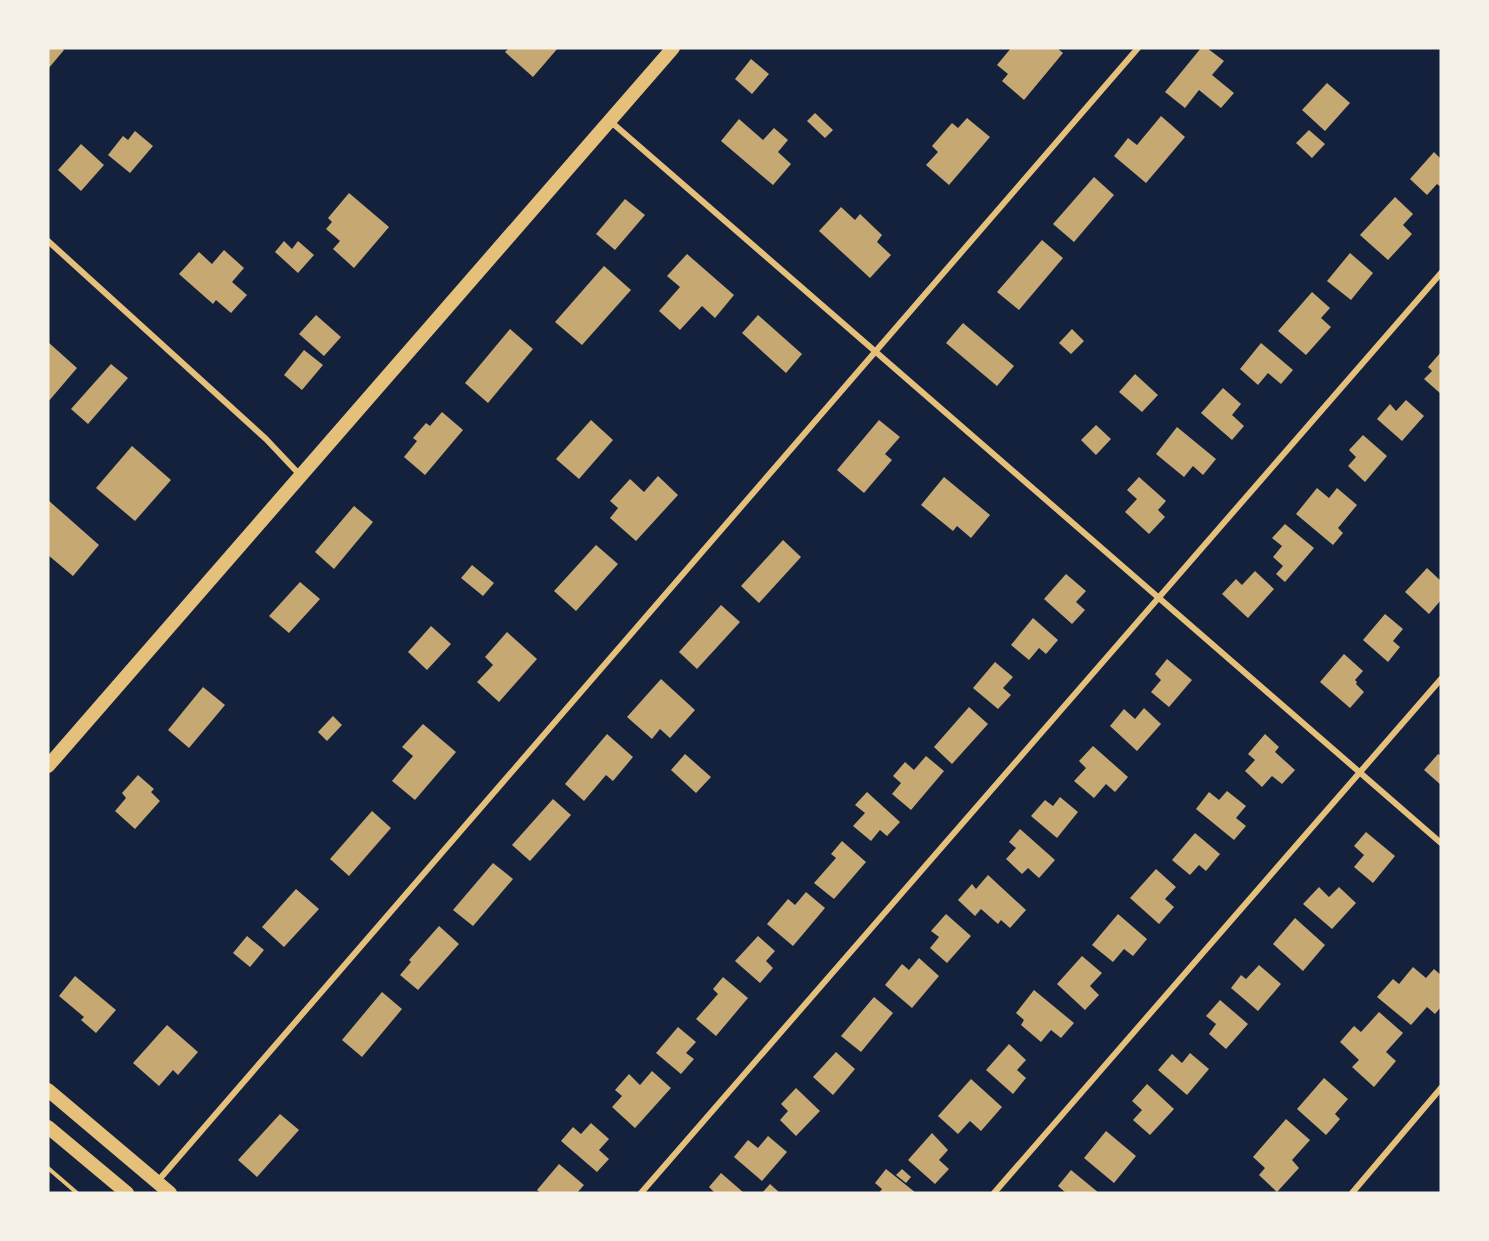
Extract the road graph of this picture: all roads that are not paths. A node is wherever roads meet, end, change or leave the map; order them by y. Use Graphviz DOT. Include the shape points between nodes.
graph roads {
  1 [pos="673,48"];
  2 [pos="1138,48"];
  3 [pos="610,120"];
  4 [pos="48,241"];
  5 [pos="1441,273"];
  6 [pos="876,351"];
  7 [pos="300,475"];
  8 [pos="1159,598"];
  9 [pos="1441,679"];
  10 [pos="48,766"];
  11 [pos="1360,773"];
  12 [pos="1441,843"];
  13 [pos="1441,1088"];
  14 [pos="48,1090"];
  15 [pos="48,1127"];
  16 [pos="157,1182"];
  17 [pos="127,1193"];
  18 [pos="171,1193"];
  19 [pos="641,1193"];
  20 [pos="994,1193"];
  21 [pos="1352,1193"];
  1 -- 3 [label="main road"];
  2 -- 6 [label="street"];
  3 -- 6 [label="street"];
  3 -- 7 [label="main road"];
  4 -- 7 [label="street" via="266,439"];
  5 -- 8 [label="street"];
  6 -- 8 [label="street"];
  6 -- 16 [label="street"];
  7 -- 10 [label="main road"];
  8 -- 11 [label="street"];
  8 -- 19 [label="street"];
  9 -- 11 [label="street"];
  11 -- 12 [label="street"];
  11 -- 20 [label="street"];
  13 -- 21 [label="street"];
  14 -- 16 [label="main road"];
  15 -- 17 [label="main road"];
  16 -- 18 [label="main road"];
}
